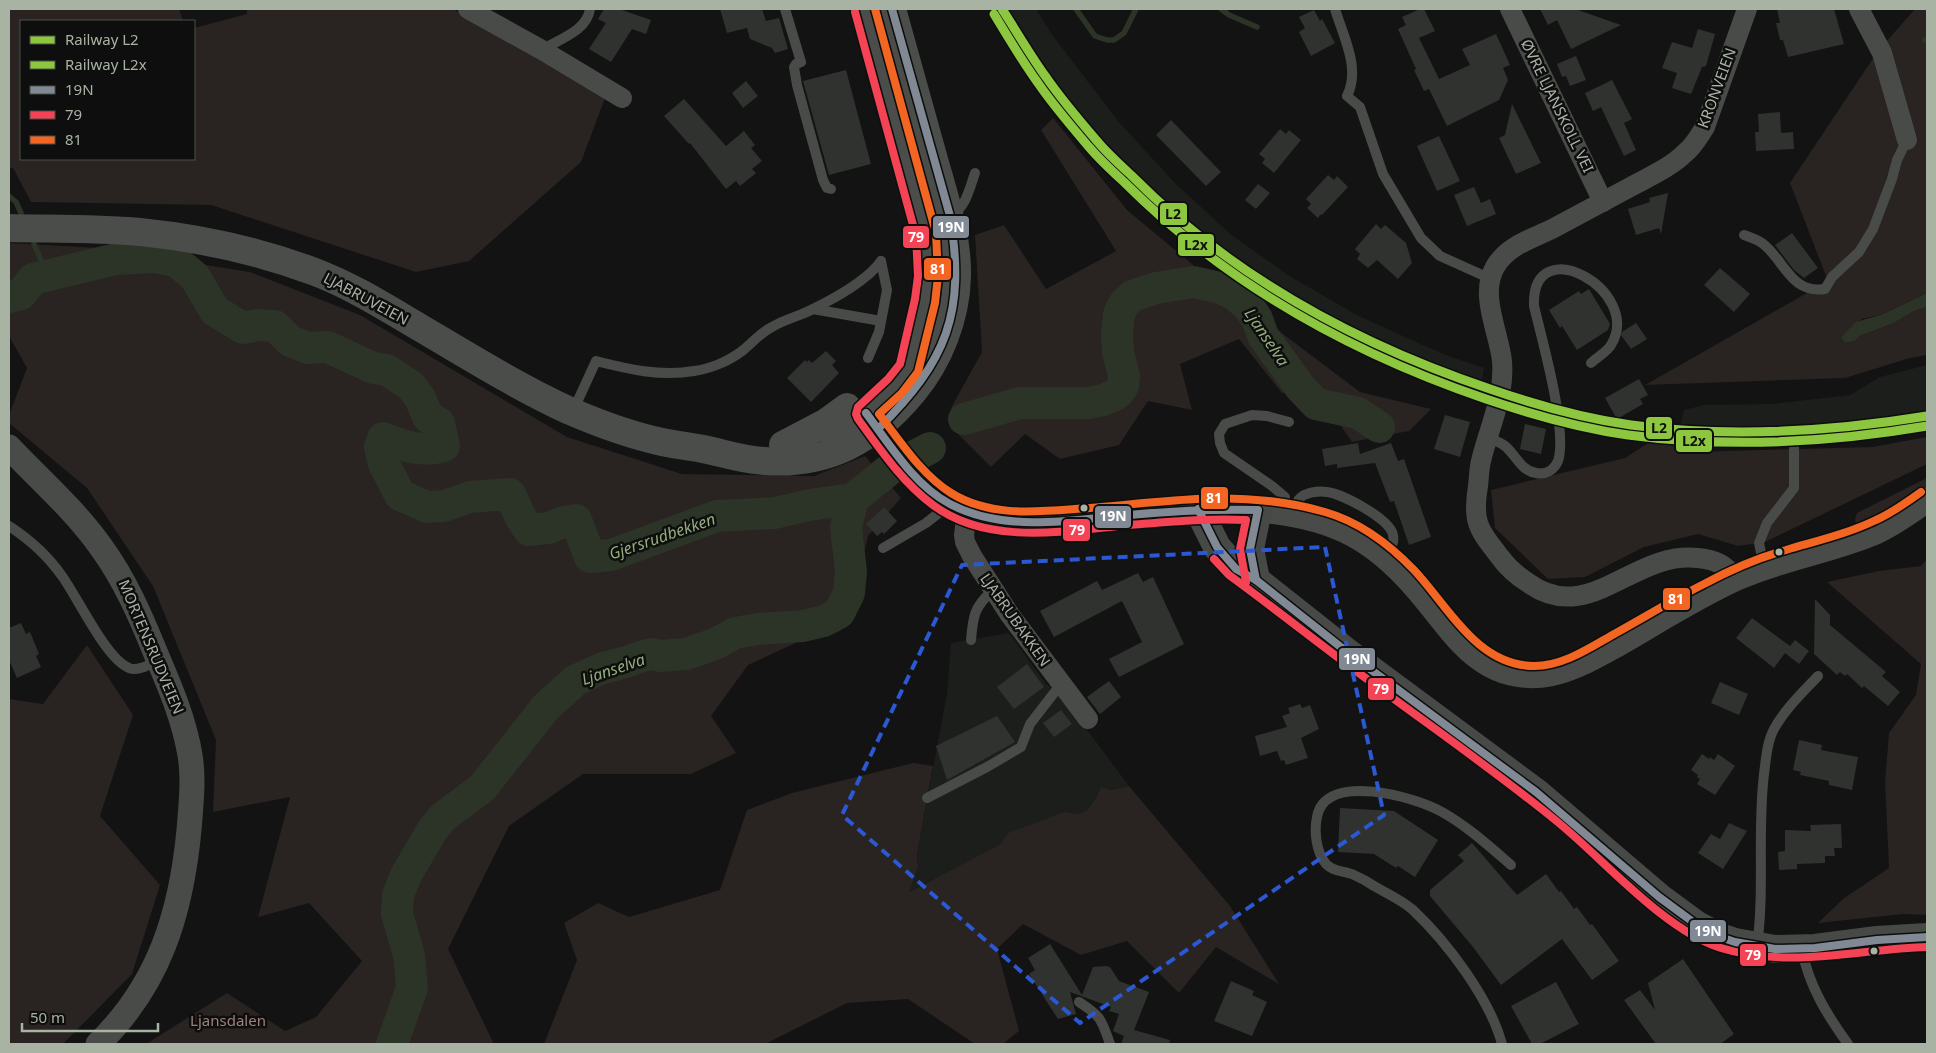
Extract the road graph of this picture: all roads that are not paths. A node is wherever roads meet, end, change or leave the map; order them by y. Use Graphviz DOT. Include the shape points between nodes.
graph roads {
  1 [pos="468,9"];
  2 [pos="590,9"];
  3 [pos="785,9"];
  4 [pos="865,9"];
  5 [pos="892,9"];
  6 [pos="1335,9"];
  7 [pos="1510,9"];
  8 [pos="1747,9"];
  9 [pos="1859,9"];
  10 [pos="542,50"];
  11 [pos="622,98"];
  12 [pos="1907,140"];
  13 [pos="974,173"];
  14 [pos="831,189"];
  15 [pos="1603,202"];
  16 [pos="950,216"];
  17 [pos="9,228"];
  18 [pos="1744,235"];
  19 [pos="1491,279"];
  20 [pos="813,309"];
  21 [pos="881,321"];
  22 [pos="916,333"];
  23 [pos="868,358"];
  24 [pos="1591,362"];
  25 [pos="573,412"];
  26 [pos="1289,422"];
  27 [pos="879,430"];
  28 [pos="1488,438"];
  29 [pos="783,445"];
  30 [pos="1794,446"];
  31 [pos="9,447"];
  32 [pos="701,448"];
  33 [pos="1927,500"];
  34 [pos="958,508"];
  35 [pos="1198,509"];
  36 [pos="1258,510"];
  37 [pos="1288,513"];
  38 [pos="9,526"];
  39 [pos="883,548"];
  40 [pos="1764,567"];
  41 [pos="1736,579"];
  42 [pos="1256,580"];
  43 [pos="993,590"];
  44 [pos="971,640"];
  45 [pos="159,660"];
  46 [pos="1818,676"];
  47 [pos="1061,684"];
  48 [pos="1088,719"];
  49 [pos="927,798"];
  50 [pos="1511,865"];
  51 [pos="1927,937"];
  52 [pos="1757,947"];
  53 [pos="1802,949"];
  54 [pos="1079,1002"];
  55 [pos="98,1044"];
  56 [pos="1110,1044"];
  57 [pos="1502,1044"];
  58 [pos="1848,1044"];
  1 -- 10 [label="street"];
  2 -- 10 [label="lane" via="581,26"];
  3 -- 14 [label="lane" via="801,62 794,67 797,85 823,180"];
  4 -- 22 [label="main road" via="926,235 928,276"];
  5 -- 16 [label="main road"];
  6 -- 19 [label="lane" via="1352,61 1348,96 1360,106 1383,174 1421,238 1440,256"];
  7 -- 15 [label="street, ØVRE LJANSKOLL VEI"];
  8 -- 15 [label="street, KRONVEIEN" via="1705,127 1695,143 1684,155 1654,175"];
  9 -- 12 [label="street" via="1882,52"];
  10 -- 11 [label="street"];
  12 -- 18 [label="lane" via="1896,160 1892,180 1873,229 1859,252 1825,289 1810,290 1798,284 1762,243"];
  13 -- 16 [label="lane" via="959,211"];
  15 -- 19 [label="street, KRONVEIEN" via="1506,253 1494,268"];
  16 -- 27 [label="main road" via="957,277 945,338 922,381"];
  17 -- 25 [label="main road, LJABRUVEIEN" via="105,229 167,235 227,246 294,264 363,294 510,381"];
  19 -- 28 [label="street, KRONVEIEN" via="1490,301 1502,359 1502,375 1501,392"];
  20 -- 21 [label="lane"];
  20 -- 21 [label="lane" via="873,272 881,261 887,290"];
  20 -- 25 [label="lane" via="770,328 724,362 694,371 651,372 596,361"];
  21 -- 23 [label="lane" via="876,343"];
  22 -- 27 [label="main road" via="909,368 895,386"];
  22 -- 29 [label="main road, LJABRUVEIEN" via="884,373 852,403 826,423"];
  24 -- 28 [label="lane" via="1610,347 1613,340 1616,328 1613,308 1590,278 1567,270 1548,273 1538,281 1533,297 1554,394 1560,434 1558,460 1550,471 1532,472 1504,446"];
  25 -- 32 [label="main road, LJABRUVEIEN" via="637,436"];
  26 -- 37 [label="lane" via="1252,416 1225,424 1219,434 1224,453 1285,497"];
  27 -- 29 [label="main road, LJABRUVEIEN" via="851,425 810,443"];
  27 -- 32 [label="main road, LJABRUVEIEN" via="840,451 795,461 761,461"];
  27 -- 34 [label="main road" via="931,491"];
  28 -- 41 [label="street, KRONVEIEN" via="1474,508 1476,520 1509,570 1537,590 1573,597 1590,594 1677,557 1720,563"];
  29 -- 32 [label="main road, LJABRUVEIEN"];
  30 -- 40 [label="lane" via="1794,488 1767,524 1759,543"];
  31 -- 45 [label="street, MORTENSRUDVEIEN" via="102,547 120,575"];
  33 -- 40 [label="street" via="1869,535"];
  34 -- 35 [label="main road" via="996,520 1028,522"];
  34 -- 39 [label="lane"];
  34 -- 43 [label="street, LJABRUBAKKEN" via="965,542"];
  35 -- 36 [label="main road"];
  35 -- 42 [label="main road" via="1228,562"];
  36 -- 37 [label="street"];
  36 -- 42 [label="main road" via="1250,549"];
  37 -- 41 [label="street" via="1350,531 1369,543 1414,584 1473,653 1499,669 1529,676 1549,674 1579,664"];
  38 -- 45 [label="lane" via="38,549 62,575 114,658 133,670"];
  40 -- 41 [label="street"];
  42 -- 52 [label="main road" via="1536,792 1685,917 1720,937"];
  43 -- 44 [label="lane" via="973,614"];
  43 -- 47 [label="street, LJABRUBAKKEN"];
  45 -- 55 [label="street, MORTENSRUDVEIEN" via="178,708 190,758 191,794 184,877 155,968 127,1011"];
  46 -- 52 [label="lane" via="1782,717 1769,742 1762,796"];
  47 -- 48 [label="street, LJABRUBAKKEN"];
  47 -- 49 [label="lane" via="1030,724 1021,747"];
  50 -- 57 [label="lane" via="1480,837 1442,811 1386,792 1352,790 1337,794 1318,812 1315,825 1317,841 1327,865 1339,872 1352,874 1411,909 1462,968 1494,1021"];
  51 -- 53 [label="main road"];
  52 -- 53 [label="main road"];
  53 -- 58 [label="lane" via="1817,997"];
  54 -- 56 [label="lane" via="1102,1020"];
}
